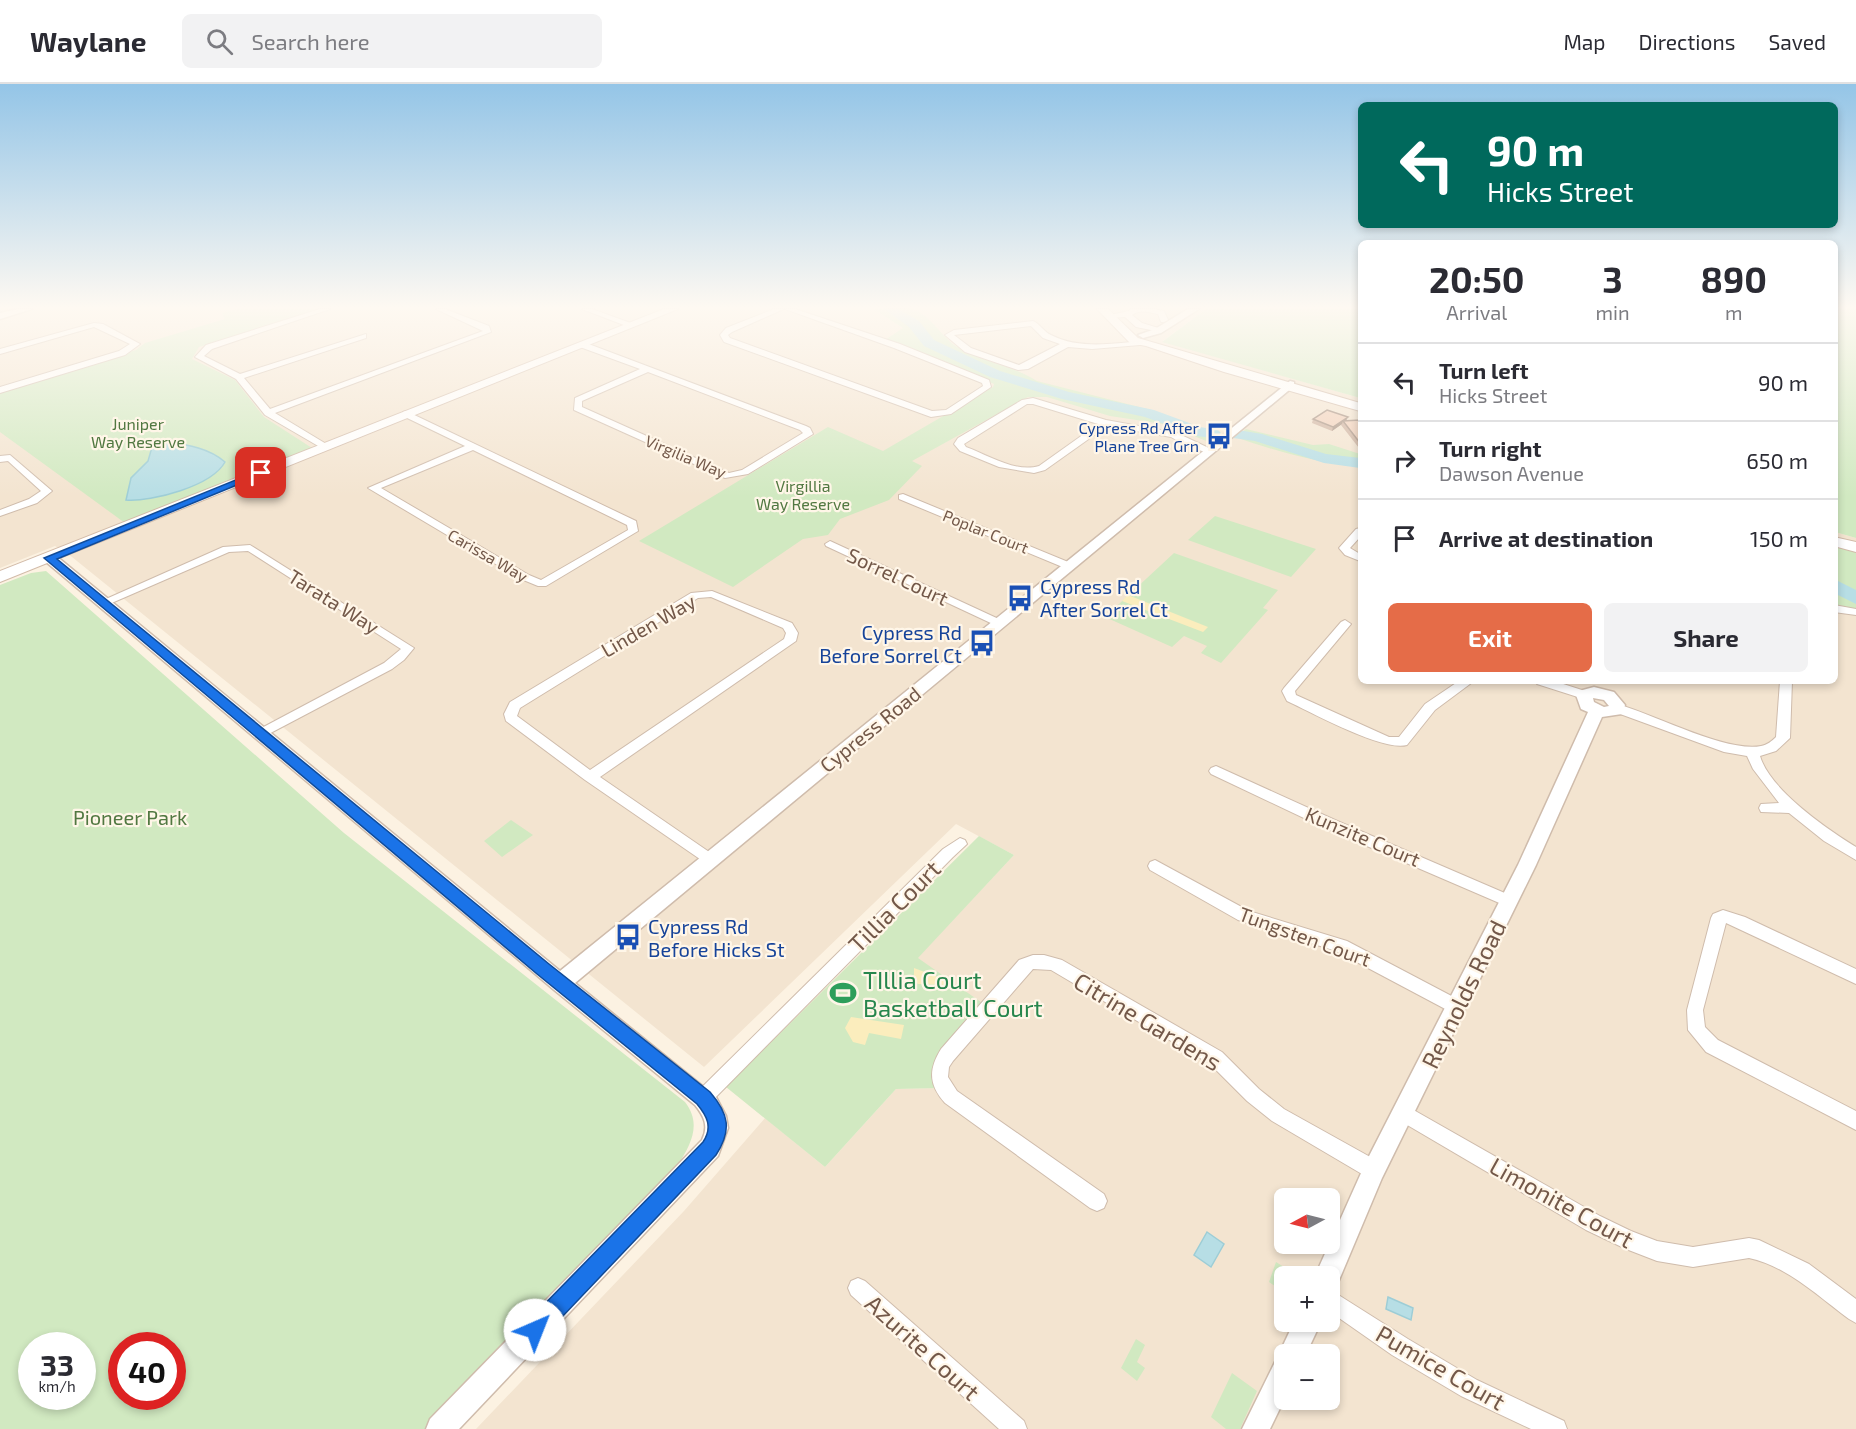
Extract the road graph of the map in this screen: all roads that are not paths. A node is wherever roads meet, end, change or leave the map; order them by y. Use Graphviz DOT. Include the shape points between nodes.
graph roads {
  1 [pos="60,372"];
  2 [pos="229,372"];
  3 [pos="255,372"];
  4 [pos="379,372"];
  5 [pos="514,372"];
  6 [pos="642,372"];
  7 [pos="655,372"];
  8 [pos="815,372"];
  9 [pos="961,372"];
  10 [pos="1254,372"];
  11 [pos="239,377"];
  12 [pos="1288,385"];
  13 [pos="0,390"];
  14 [pos="1358,405"];
  15 [pos="267,413"];
  16 [pos="406,414"];
  17 [pos="1105,423"];
  18 [pos="474,446"];
  19 [pos="325,447"];
  20 [pos="1208,450"];
  21 [pos="2,457"];
  22 [pos="903,497"];
  23 [pos="0,513"];
  24 [pos="1358,533"];
  25 [pos="1838,542"];
  26 [pos="830,544"];
  27 [pos="1856,547"];
  28 [pos="1358,557"];
  29 [pos="50,558"];
  30 [pos="1069,566"];
  31 [pos="0,577"];
  32 [pos="103,603"];
  33 [pos="1838,609"];
  34 [pos="1856,612"];
  35 [pos="999,623"];
  36 [pos="1345,624"];
  37 [pos="1464,684"];
  38 [pos="1550,684"];
  39 [pos="1613,684"];
  40 [pos="1786,684"];
  41 [pos="1602,702"];
  42 [pos="261,734"];
  43 [pos="1753,752"];
  44 [pos="1216,771"];
  45 [pos="590,777"];
  46 [pos="1766,808"];
  47 [pos="1793,808"];
  48 [pos="960,844"];
  49 [pos="1856,854"];
  50 [pos="710,860"];
  51 [pos="1155,866"];
  52 [pos="1509,901"];
  53 [pos="1856,977"];
  54 [pos="560,983"];
  55 [pos="1455,1006"];
  56 [pos="703,1098"];
  57 [pos="1403,1113"];
  58 [pos="1856,1121"];
  59 [pos="1374,1170"];
  60 [pos="1097,1201"];
  61 [pos="1332,1266"];
  62 [pos="858,1288"];
  63 [pos="1340,1306"];
  64 [pos="1856,1312"];
  65 [pos="1274,1392"];
  66 [pos="440,1429"];
  67 [pos="1016,1429"];
  68 [pos="1256,1429"];
  69 [pos="1556,1429"];
  1 -- 13 [label="street"];
  2 -- 11 [label="street"];
  3 -- 11 [label="street"];
  4 -- 15 [label="street"];
  5 -- 16 [label="main road"];
  6 -- 7 [label="street, Virgilia Way" via="578,400 577,408 728,476 745,472 808,434 806,429"];
  8 -- 9 [label="street" via="931,414 948,412 987,387 986,382"];
  10 -- 12 [label="main road"];
  11 -- 15 [label="street"];
  12 -- 14 [label="main road"];
  12 -- 20 [label="street, Cypress Road"];
  15 -- 19 [label="street"];
  16 -- 18 [label="street, Carissa Way"];
  16 -- 19 [label="main road"];
  17 -- 17 [label="street" via="1029,401 959,444 963,449 1032,472"];
  17 -- 20 [label="street" via="1169,434"];
  18 -- 18 [label="street, Carissa Way" via="632,522 633,531 542,584 373,488"];
  19 -- 29 [label="main road"];
  20 -- 30 [label="street, Cypress Road"];
  21 -- 23 [label="street" via="10,458 47,491 33,501"];
  22 -- 30 [label="street, Poplar Court"];
  24 -- 28 [label="street" via="1344,548"];
  25 -- 27 [label="main road"];
  26 -- 35 [label="street, Sorrel Court"];
  29 -- 31 [label="main road"];
  29 -- 32 [label="street"];
  30 -- 35 [label="street, Cypress Road"];
  32 -- 42 [label="street"];
  32 -- 42 [label="street, Tarata Way" via="227,549 244,547 408,648 388,666"];
  33 -- 34 [label="street"];
  35 -- 50 [label="street, Cypress Road"];
  36 -- 37 [label="street" via="1288,691 1291,698 1398,743 1406,740 1430,707"];
  38 -- 41 [label="street"];
  39 -- 41 [label="street, Reynolds Road"];
  40 -- 43 [label="street" via="1783,738 1778,746"];
  41 -- 43 [label="street" via="1729,749"];
  41 -- 52 [label="street, Reynolds Road"];
  42 -- 54 [label="street"];
  43 -- 47 [label="street" via="1755,763"];
  44 -- 52 [label="street, Kunzite Court"];
  45 -- 45 [label="street, Linden Way" via="511,718 514,705 695,595 712,594 788,626 792,633 790,641"];
  45 -- 50 [label="street, Linden Way"];
  46 -- 47 [label="street"];
  47 -- 49 [label="street"];
  48 -- 56 [label="street, Tillia Court"];
  50 -- 54 [label="street, Cypress Road"];
  51 -- 55 [label="street, Tungsten Court" via="1244,916 1341,946"];
  52 -- 55 [label="street, Reynolds Road"];
  53 -- 58 [label="street" via="1723,916 1719,918 1695,1010 1697,1030 1712,1046"];
  54 -- 56 [label="street"];
  55 -- 57 [label="street, Reynolds Road"];
  56 -- 66 [label="street" via="713,1108 718,1122 710,1148"];
  57 -- 59 [label="street, Reynolds Road"];
  57 -- 64 [label="street, Limonite Court" via="1626,1239 1657,1251 1693,1257 1749,1248 1760,1250 1802,1271"];
  59 -- 60 [label="street, Citrine Gardens" via="1285,1120 1216,1058 1056,965 1030,962 947,1055 939,1067 939,1082 951,1097"];
  59 -- 61 [label="street, Reynolds Road"];
  62 -- 67 [label="street, Azurite Court"];
  63 -- 69 [label="street, Pumice Court" via="1469,1388"];
  65 -- 68 [label="street"];
}
